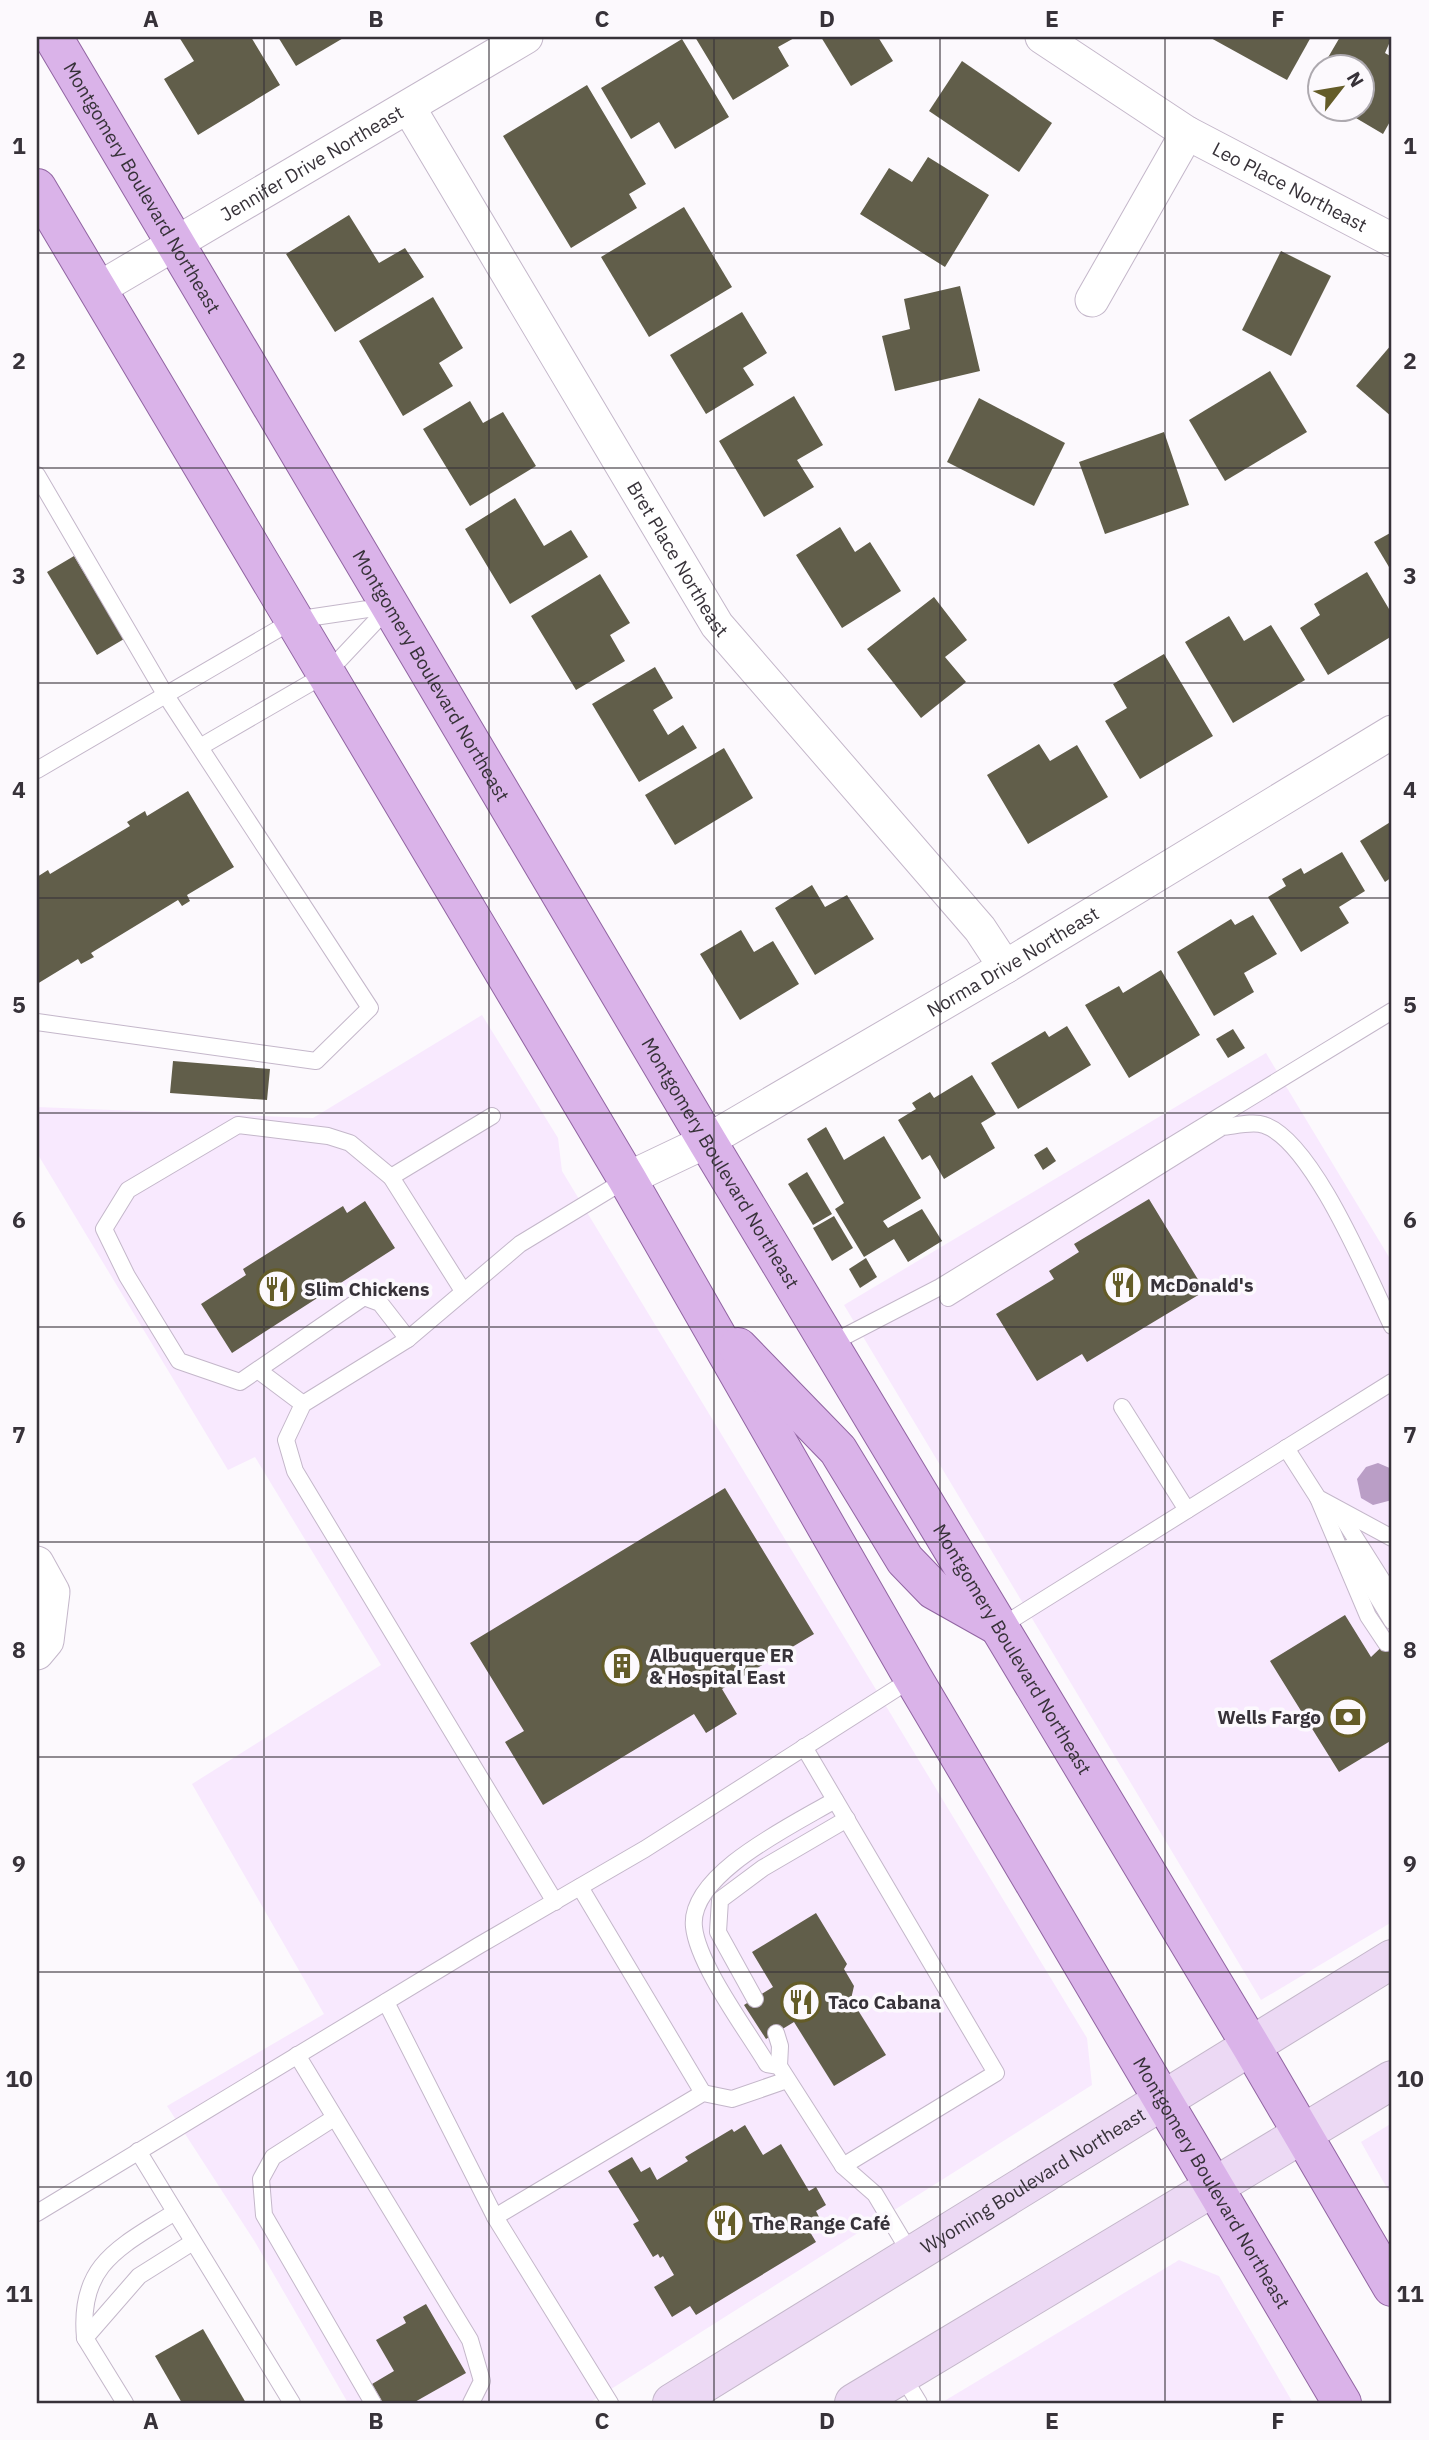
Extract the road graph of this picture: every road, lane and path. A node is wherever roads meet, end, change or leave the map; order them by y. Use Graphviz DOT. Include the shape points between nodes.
graph roads {
  1 [pos="53,37"];
  2 [pos="526,37"];
  3 [pos="1042,37"];
  4 [pos="409,108"];
  5 [pos="1188,133"];
  6 [pos="37,188"];
  7 [pos="1392,240"];
  8 [pos="176,243"];
  9 [pos="98,289"];
  10 [pos="1092,300"];
  11 [pos="37,475"];
  12 [pos="390,605"];
  13 [pos="294,620"];
  14 [pos="326,674"];
  15 [pos="165,694"];
  16 [pos="1392,732"];
  17 [pos="200,747"];
  18 [pos="37,770"];
  19 [pos="1005,967"];
  20 [pos="1392,1011"];
  21 [pos="37,1022"];
  22 [pos="492,1115"];
  23 [pos="707,1141"];
  24 [pos="391,1177"];
  25 [pos="627,1179"];
  26 [pos="463,1292"];
  27 [pos="948,1298"];
  28 [pos="700,1308"];
  29 [pos="1392,1325"];
  30 [pos="408,1339"];
  31 [pos="830,1344"];
  32 [pos="259,1371"];
  33 [pos="1392,1382"];
  34 [pos="303,1404"];
  35 [pos="1122,1406"];
  36 [pos="1286,1448"];
  37 [pos="1318,1498"];
  38 [pos="1335,1507"];
  39 [pos="1188,1510"];
  40 [pos="1392,1538"];
  41 [pos="37,1563"];
  42 [pos="1392,1596"];
  43 [pos="1392,1620"];
  44 [pos="1000,1628"];
  45 [pos="1386,1643"];
  46 [pos="37,1653"];
  47 [pos="913,1678"];
  48 [pos="804,1747"];
  49 [pos="835,1800"];
  50 [pos="847,1819"];
  51 [pos="580,1887"];
  52 [pos="555,1902"];
  53 [pos="1392,1959"];
  54 [pos="755,1999"];
  55 [pos="386,2002"];
  56 [pos="776,2033"];
  57 [pos="1251,2046"];
  58 [pos="297,2055"];
  59 [pos="783,2073"];
  60 [pos="1392,2080"];
  61 [pos="703,2093"];
  62 [pos="1162,2101"];
  63 [pos="334,2118"];
  64 [pos="1302,2134"];
  65 [pos="138,2151"];
  66 [pos="843,2166"];
  67 [pos="1213,2189"];
  68 [pos="175,2212"];
  69 [pos="37,2213"];
  70 [pos="495,2217"];
  71 [pos="193,2242"];
  72 [pos="912,2256"];
  73 [pos="1392,2287"];
  74 [pos="85,2338"];
  75 [pos="910,2389"];
  76 [pos="125,2403"];
  77 [pos="292,2403"];
  78 [pos="373,2403"];
  79 [pos="471,2403"];
  80 [pos="610,2403"];
  81 [pos="672,2403"];
  82 [pos="854,2403"];
  83 [pos="1342,2403"];
  1 -- 8 [label="main road, Montgomery Boulevard Northeast"];
  2 -- 4 [label="street, Jennifer Drive Northeast"];
  3 -- 5 [label="street, Leo Place Northeast"];
  4 -- 8 [label="street, Jennifer Drive Northeast"];
  4 -- 19 [label="street, Bret Place Northeast" via="717,625 980,929"];
  5 -- 7 [label="street, Leo Place Northeast"];
  5 -- 10 [label="street"];
  6 -- 9 [label="main road, Montgomery Boulevard Northeast"];
  8 -- 9 [label="street, Jennifer Drive Northeast"];
  8 -- 12 [label="main road, Montgomery Boulevard Northeast"];
  9 -- 13 [label="main road, Montgomery Boulevard Northeast"];
  11 -- 15 [label="lane"];
  12 -- 13 [label="lane"];
  12 -- 14 [label="lane"];
  12 -- 23 [label="main road, Montgomery Boulevard Northeast"];
  13 -- 14 [label="main road, Montgomery Boulevard Northeast"];
  13 -- 15 [label="lane"];
  14 -- 17 [label="lane"];
  14 -- 25 [label="main road, Montgomery Boulevard Northeast"];
  15 -- 17 [label="lane"];
  15 -- 18 [label="lane"];
  16 -- 19 [label="street, Norma Drive Northeast"];
  17 -- 21 [label="lane" via="370,1008 316,1061"];
  19 -- 23 [label="street, Norma Drive Northeast"];
  20 -- 31 [label="lane" via="940,1287"];
  22 -- 24 [label="lane"];
  23 -- 25 [label="street, Norma Drive Northeast"];
  23 -- 31 [label="main road, Montgomery Boulevard Northeast"];
  24 -- 26 [label="lane"];
  24 -- 32 [label="lane" via="350,1143 238,1125 128,1190 104,1229 179,1361 240,1382"];
  25 -- 26 [label="lane" via="520,1244"];
  25 -- 28 [label="main road, Montgomery Boulevard Northeast"];
  26 -- 30 [label="lane"];
  27 -- 29 [label="lane" via="1222,1127 1264,1125 1282,1136 1315,1172"];
  28 -- 44 [label="main road" via="838,1450 905,1560 934,1590"];
  28 -- 47 [label="main road, Montgomery Boulevard Northeast"];
  30 -- 32 [label="lane" via="380,1303 364,1297 291,1344"];
  30 -- 34 [label="lane"];
  31 -- 44 [label="main road, Montgomery Boulevard Northeast"];
  32 -- 34 [label="lane"];
  33 -- 36 [label="lane"];
  34 -- 52 [label="lane" via="286,1440 295,1471"];
  35 -- 39 [label="lane"];
  36 -- 37 [label="lane"];
  36 -- 39 [label="lane"];
  37 -- 38 [label="lane"];
  37 -- 43 [label="lane"];
  37 -- 45 [label="lane" via="1368,1616"];
  38 -- 40 [label="lane"];
  38 -- 42 [label="lane"];
  39 -- 44 [label="lane"];
  41 -- 46 [label="street" via="53,1592 47,1641"];
  44 -- 57 [label="main road, Montgomery Boulevard Northeast"];
  47 -- 48 [label="lane"];
  47 -- 62 [label="main road, Montgomery Boulevard Northeast"];
  48 -- 49 [label="lane"];
  48 -- 51 [label="lane"];
  49 -- 50 [label="lane"];
  49 -- 59 [label="lane" via="733,1862 701,1892 694,1926 720,1986 767,2063"];
  50 -- 54 [label="lane" via="763,1868 720,1900 718,1932"];
  50 -- 66 [label="lane" via="996,2073"];
  51 -- 52 [label="lane"];
  51 -- 61 [label="lane"];
  52 -- 55 [label="lane"];
  53 -- 57 [label="main road, Wyoming Boulevard Northeast"];
  55 -- 58 [label="lane"];
  55 -- 70 [label="lane"];
  56 -- 59 [label="lane"];
  57 -- 62 [label="main road, Wyoming Boulevard Northeast"];
  57 -- 64 [label="main road, Montgomery Boulevard Northeast"];
  58 -- 63 [label="lane"];
  58 -- 65 [label="lane"];
  59 -- 61 [label="lane" via="732,2099"];
  59 -- 66 [label="lane"];
  60 -- 64 [label="main road"];
  61 -- 70 [label="lane"];
  62 -- 67 [label="main road, Montgomery Boulevard Northeast"];
  62 -- 72 [label="main road, Wyoming Boulevard Northeast"];
  63 -- 78 [label="lane" via="273,2157 261,2179 264,2215"];
  63 -- 79 [label="lane" via="470,2340 482,2381"];
  64 -- 67 [label="main road"];
  64 -- 73 [label="main road, Montgomery Boulevard Northeast"];
  65 -- 68 [label="lane"];
  65 -- 69 [label="lane"];
  66 -- 72 [label="lane" via="875,2194"];
  67 -- 75 [label="main road"];
  67 -- 83 [label="main road, Montgomery Boulevard Northeast"];
  68 -- 71 [label="lane"];
  68 -- 74 [label="lane" via="108,2258 89,2284 82,2310"];
  70 -- 80 [label="lane"];
  71 -- 74 [label="lane" via="139,2276"];
  71 -- 77 [label="lane"];
  72 -- 81 [label="main road, Wyoming Boulevard Northeast"];
  74 -- 76 [label="lane"];
  75 -- 82 [label="main road"];
}
